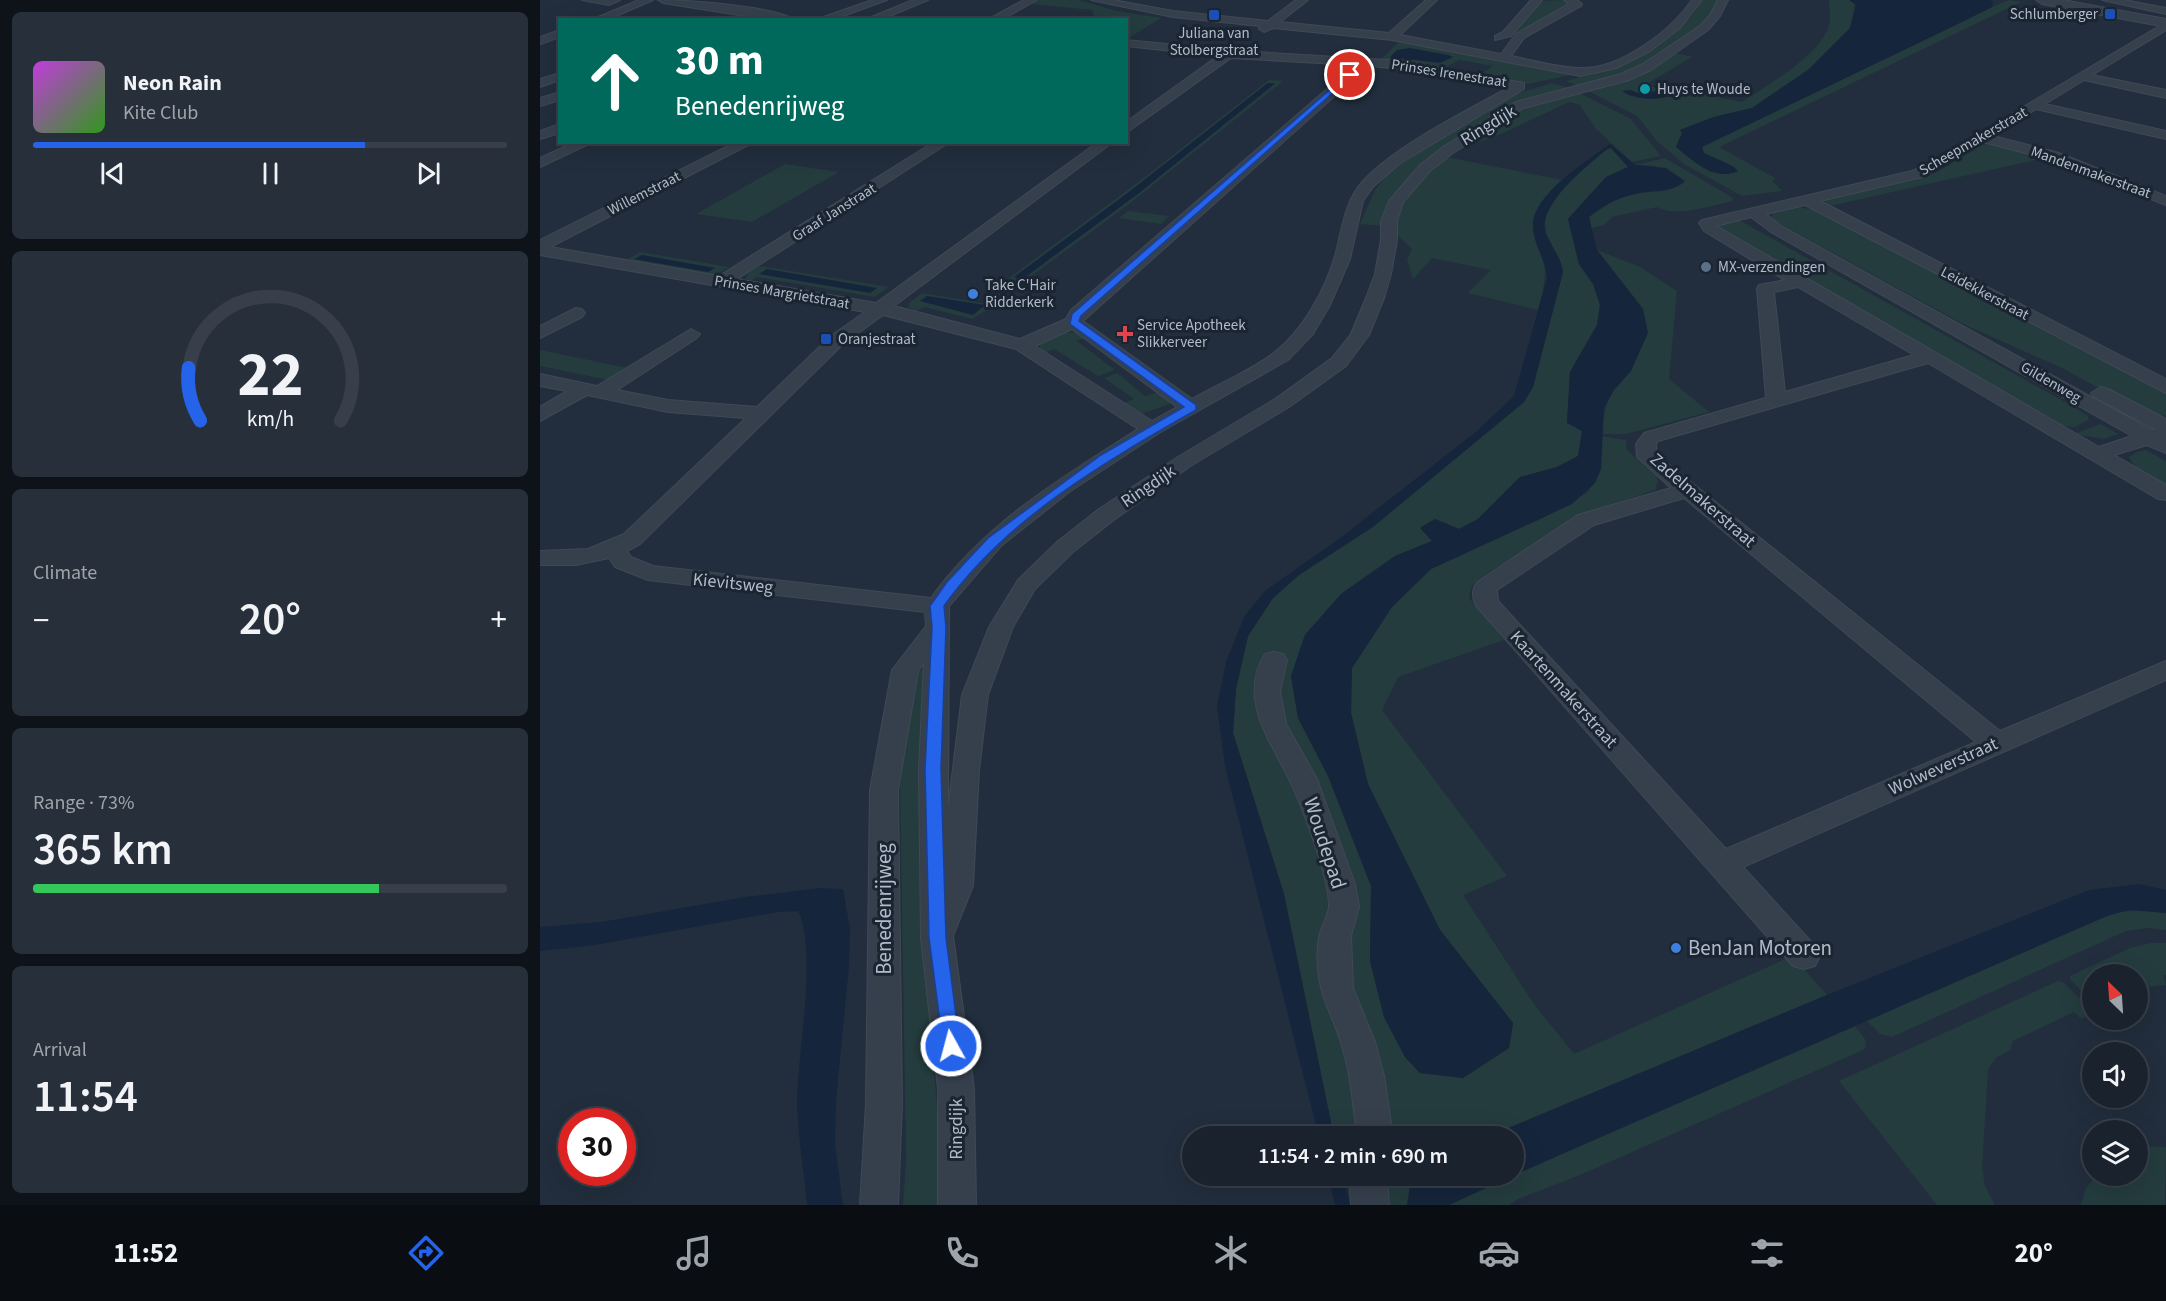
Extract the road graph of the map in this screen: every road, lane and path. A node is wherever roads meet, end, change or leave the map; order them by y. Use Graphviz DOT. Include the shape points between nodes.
graph roads {
  1 [pos="587,0"];
  2 [pos="615,0"];
  3 [pos="648,0"];
  4 [pos="663,0"];
  5 [pos="882,0"];
  6 [pos="923,0"];
  7 [pos="1032,0"];
  8 [pos="1096,0"];
  9 [pos="1303,0"];
  10 [pos="1432,0"];
  11 [pos="1537,0"];
  12 [pos="1569,0"];
  13 [pos="1697,0"];
  14 [pos="1723,0"];
  15 [pos="2042,0"];
  16 [pos="2107,0"];
  17 [pos="772,4"];
  18 [pos="1189,5"];
  19 [pos="735,9"];
  20 [pos="2166,11"];
  21 [pos="753,12"];
  22 [pos="1173,15"];
  23 [pos="601,18"];
  24 [pos="713,18"];
  25 [pos="781,18"];
  26 [pos="826,18"];
  27 [pos="874,18"];
  28 [pos="996,18"];
  29 [pos="1269,25"];
  30 [pos="2164,28"];
  31 [pos="558,34"];
  32 [pos="1507,34"];
  33 [pos="1520,36"];
  34 [pos="1392,37"];
  35 [pos="540,40"];
  36 [pos="1128,43"];
  37 [pos="1473,52"];
  38 [pos="1229,54"];
  39 [pos="1504,57"];
  40 [pos="1367,62"];
  41 [pos="540,75"];
  42 [pos="558,77"];
  43 [pos="558,77"];
  44 [pos="2085,77"];
  45 [pos="540,83"];
  46 [pos="1520,87"];
  47 [pos="2166,94"];
  48 [pos="558,97"];
  49 [pos="540,102"];
  50 [pos="2034,105"];
  51 [pos="1128,128"];
  52 [pos="558,129"];
  53 [pos="540,135"];
  54 [pos="2166,135"];
  55 [pos="1980,137"];
  56 [pos="583,144"];
  57 [pos="744,144"];
  58 [pos="941,144"];
  59 [pos="1104,144"];
  60 [pos="540,163"];
  61 [pos="1805,199"];
  62 [pos="2166,201"];
  63 [pos="1760,209"];
  64 [pos="540,248"];
  65 [pos="723,281"];
  66 [pos="1799,282"];
  67 [pos="879,309"];
  68 [pos="576,313"];
  69 [pos="1074,321"];
  70 [pos="540,333"];
  71 [pos="691,334"];
  72 [pos="1022,345"];
  73 [pos="1929,357"];
  74 [pos="540,380"];
  75 [pos="2166,387"];
  76 [pos="592,391"];
  77 [pos="1776,402"];
  78 [pos="1192,408"];
  79 [pos="762,413"];
  80 [pos="540,415"];
  81 [pos="1152,429"];
  82 [pos="2162,436"];
  83 [pos="2098,454"];
  84 [pos="1687,490"];
  85 [pos="2166,494"];
  86 [pos="614,549"];
  87 [pos="540,558"];
  88 [pos="938,616"];
  89 [pos="1274,660"];
  90 [pos="2166,670"];
  91 [pos="1996,743"];
  92 [pos="1721,864"];
  93 [pos="938,938"];
  94 [pos="1804,956"];
  95 [pos="1376,1126"];
  96 [pos="1369,1186"];
  97 [pos="879,1205"];
  98 [pos="957,1205"];
  99 [pos="1370,1205"];
  1 -- 2 [label="street"];
  3 -- 23 [label="street"];
  4 -- 19 [label="street"];
  5 -- 26 [label="street"];
  6 -- 27 [label="street"];
  7 -- 28 [label="street"];
  8 -- 22 [label="street"];
  9 -- 29 [label="street"];
  10 -- 34 [label="street"];
  11 -- 32 [label="street"];
  12 -- 33 [label="street" via="1576,4"];
  13 -- 39 [label="street" via="1684,20 1607,68 1584,72"];
  14 -- 93 [label="street, Ringdijk" via="1704,28 1654,62 1625,77 1520,105 1448,150 1406,186 1396,201 1375,298 1360,335 1339,362 1282,404 1115,508 1065,547 1026,585 1001,627 975,695 965,770 958,886"];
  15 -- 30 [label="street"];
  16 -- 20 [label="street"];
  17 -- 21 [label="street"];
  18 -- 22 [label="street"];
  19 -- 21 [label="street"];
  19 -- 24 [label="street"];
  21 -- 25 [label="street"];
  22 -- 29 [label="street"];
  29 -- 34 [label="street"];
  29 -- 38 [label="street"];
  30 -- 44 [label="street, Scheepmakerstraat"];
  31 -- 35 [label="street"];
  32 -- 33 [label="street"];
  32 -- 37 [label="street"];
  33 -- 39 [label="street"];
  34 -- 37 [label="street"];
  36 -- 38 [label="street, Prinses Irenestraat"];
  37 -- 39 [label="street"];
  38 -- 40 [label="street, Prinses Irenestraat"];
  38 -- 51 [label="street"];
  40 -- 46 [label="street, Prinses Irenestraat" via="1441,70"];
  40 -- 69 [label="street" via="1077,314"];
  41 -- 42 [label="street"];
  43 -- 45 [label="street"];
  44 -- 47 [label="street"];
  44 -- 50 [label="street, Scheepmakerstraat"];
  46 -- 78 [label="street, Benedenrijweg" via="1383,168 1356,201 1342,259 1307,330 1281,356"];
  48 -- 49 [label="street"];
  50 -- 54 [label="street"];
  50 -- 55 [label="street, Scheepmakerstraat"];
  52 -- 53 [label="street"];
  55 -- 61 [label="street, Scheepmakerstraat" via="1917,174"];
  55 -- 62 [label="street, Mandenmakerstraat" via="2054,156"];
  56 -- 60 [label="street"];
  57 -- 64 [label="street, Willemstraat"];
  58 -- 65 [label="street, Graaf Janstraat"];
  59 -- 67 [label="street"];
  61 -- 63 [label="street, Scheepmakerstraat"];
  61 -- 75 [label="street, Leidekkerstraat"];
  63 -- 66 [label="street" via="1707,223 1709,228"];
  63 -- 82 [label="street, Gildenweg" via="1756,214 1760,219"];
  64 -- 65 [label="street, Prinses Margrietstraat"];
  65 -- 67 [label="street, Prinses Margrietstraat"];
  66 -- 73 [label="street"];
  66 -- 77 [label="street" via="1766,290"];
  67 -- 72 [label="street, Prinses Margrietstraat"];
  67 -- 79 [label="street" via="837,340"];
  68 -- 70 [label="street"];
  69 -- 72 [label="street"];
  69 -- 78 [label="street"];
  71 -- 76 [label="street"];
  72 -- 81 [label="street, Prinses Margrietstraat"];
  73 -- 77 [label="street, Zadelmakerstraat"];
  73 -- 83 [label="street"];
  74 -- 76 [label="street"];
  76 -- 79 [label="street" via="668,406"];
  76 -- 80 [label="street"];
  77 -- 84 [label="street, Zadelmakerstraat" via="1651,437 1646,444 1647,457"];
  78 -- 81 [label="street, Benedenrijweg"];
  79 -- 86 [label="street" via="647,526"];
  81 -- 88 [label="street, Benedenrijweg" via="1079,475 993,541 952,585"];
  82 -- 83 [label="street"];
  83 -- 85 [label="street"];
  84 -- 91 [label="street, Zadelmakerstraat"];
  84 -- 92 [label="street, Kaartenmakerstraat" via="1586,520 1485,587 1486,603"];
  86 -- 87 [label="street" via="571,559"];
  86 -- 88 [label="street, Kievitsweg" via="623,562 648,573"];
  88 -- 93 [label="street" via="933,769"];
  88 -- 97 [label="street, Benedenrijweg" via="905,670 884,790 884,1104"];
  89 -- 95 [label="street, Woudepad" via="1267,691 1273,724 1303,779 1340,884 1344,907 1335,936 1337,988 1358,1042"];
  90 -- 91 [label="street, Wolweverstraat"];
  91 -- 92 [label="street, Wolweverstraat"];
  92 -- 94 [label="street, Kaartenmakerstraat"];
  93 -- 98 [label="street, Ringdijk" via="956,1089"];
  96 -- 99 [label="street"];
}
